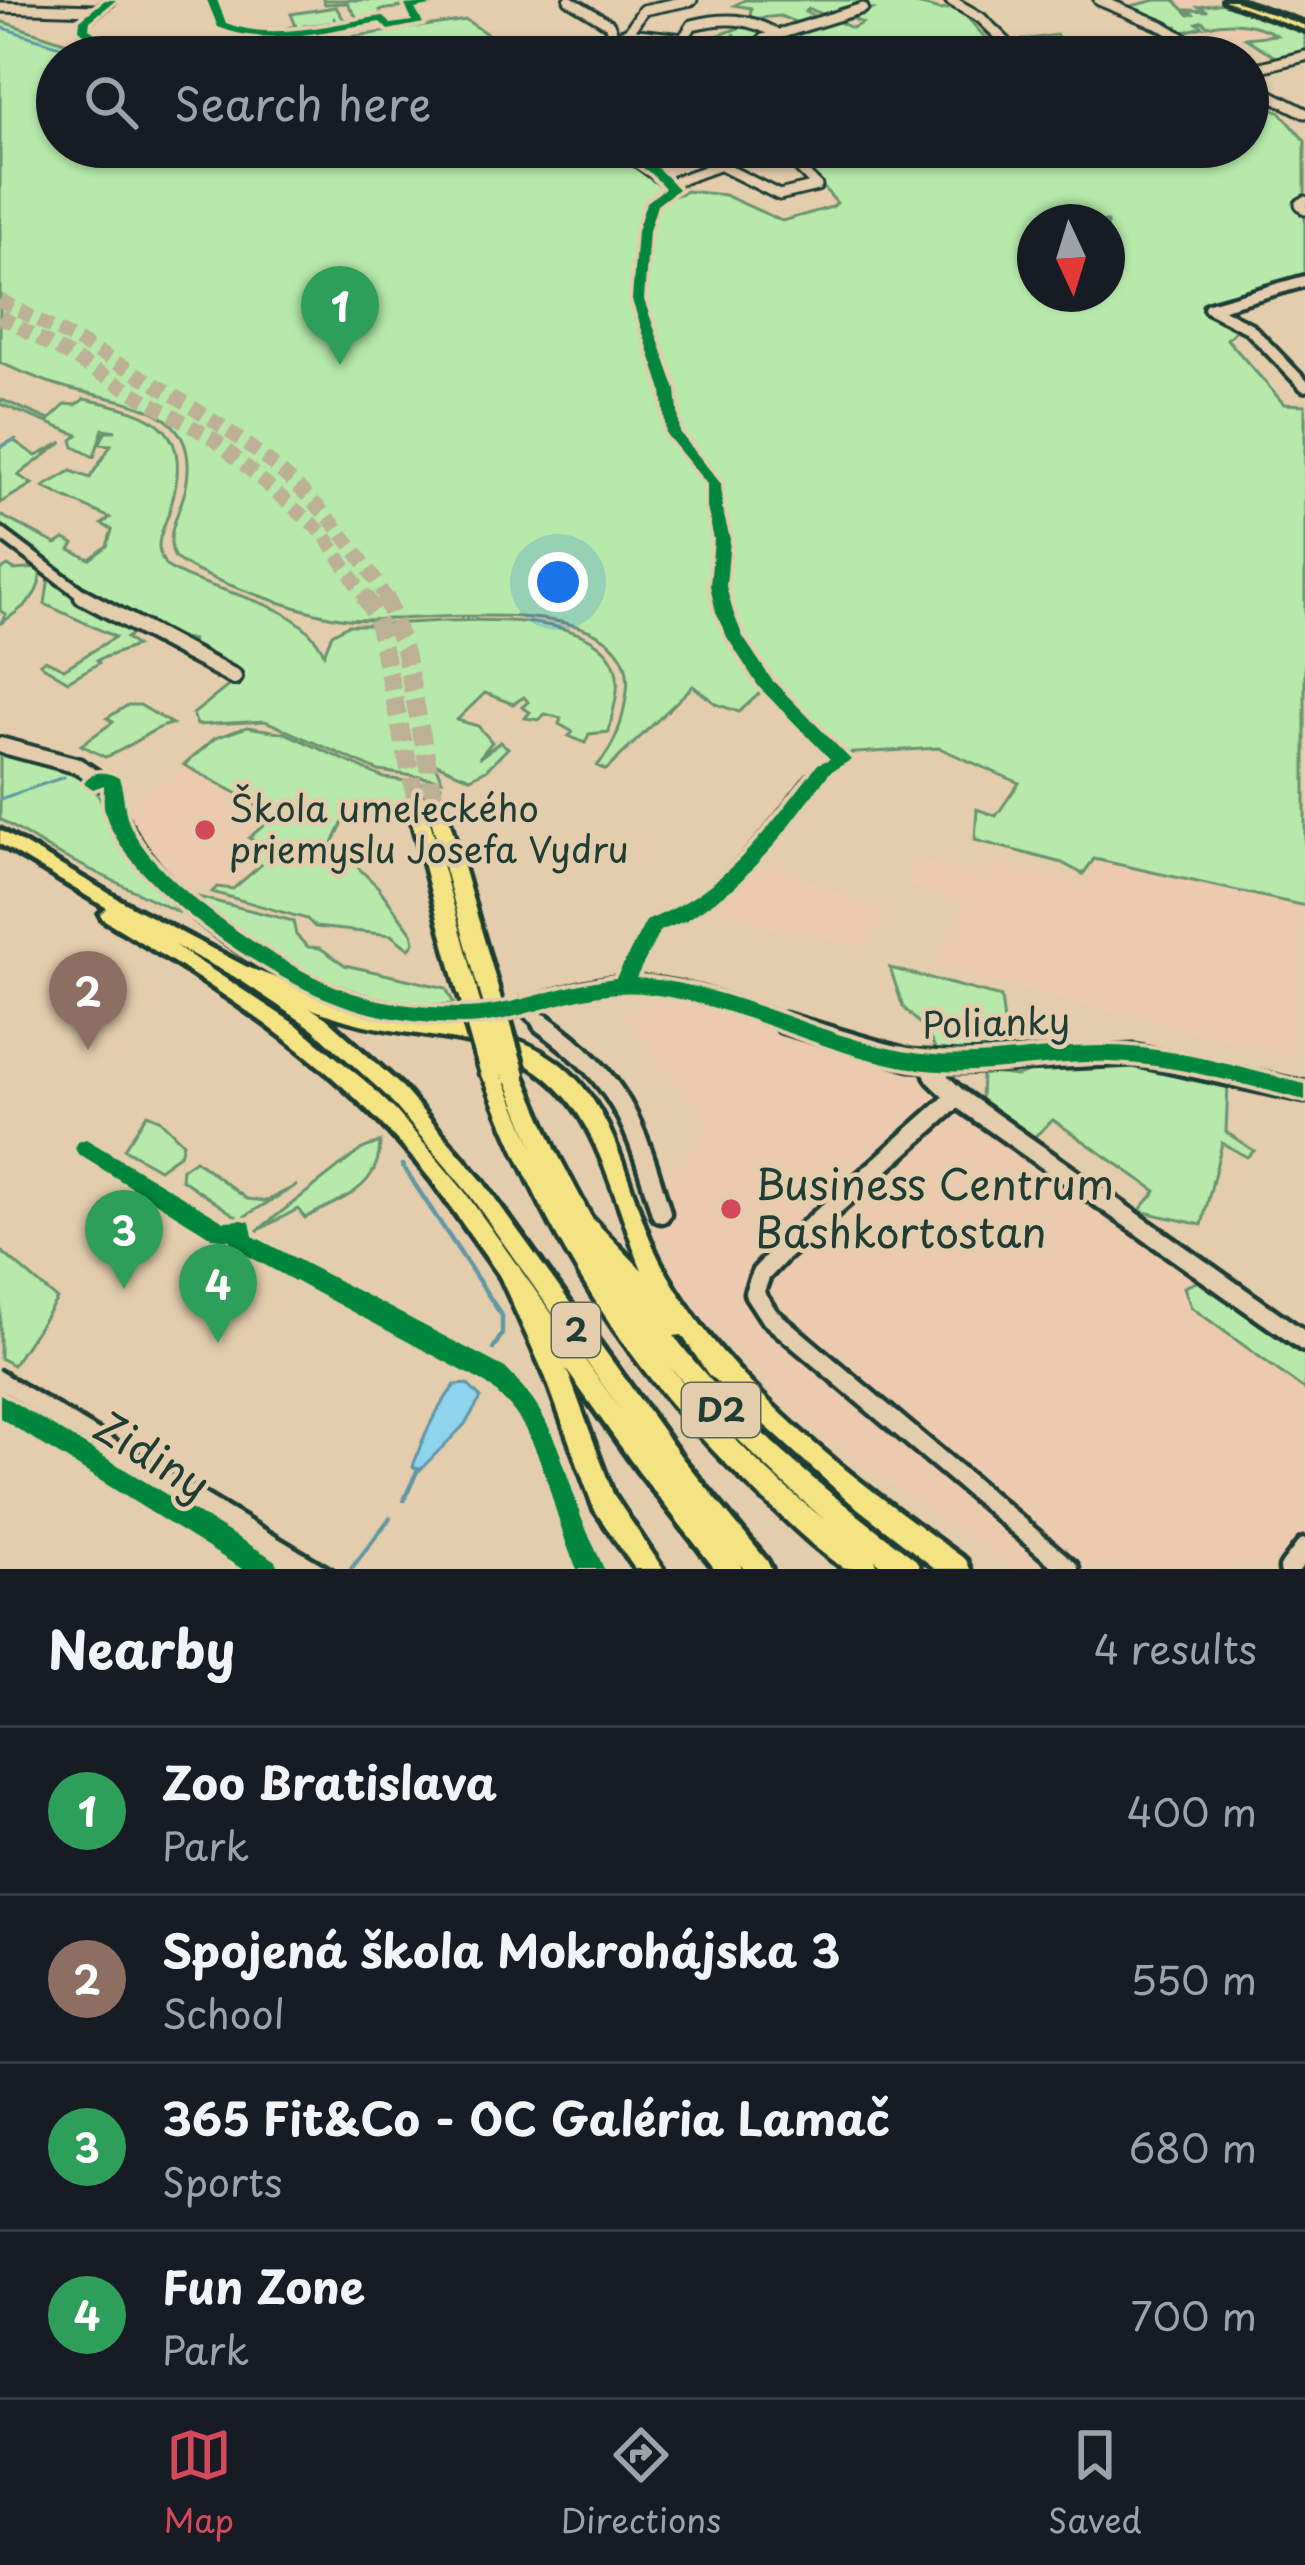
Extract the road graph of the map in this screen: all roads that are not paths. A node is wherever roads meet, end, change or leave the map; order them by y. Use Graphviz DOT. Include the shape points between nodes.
graph roads {
  1 [pos="88,0"];
  2 [pos="111,0"];
  3 [pos="569,0"];
  4 [pos="692,0"];
  5 [pos="974,0"];
  6 [pos="1099,0"];
  7 [pos="1229,0"];
  8 [pos="1249,0"];
  9 [pos="954,2"];
  10 [pos="0,7"];
  11 [pos="862,8"];
  12 [pos="80,10"];
  13 [pos="94,10"];
  14 [pos="1305,23"];
  15 [pos="628,33"];
  16 [pos="778,35"];
  17 [pos="92,36"];
  18 [pos="615,36"];
  19 [pos="656,36"];
  20 [pos="686,36"];
  21 [pos="774,36"];
  22 [pos="1000,36"];
  23 [pos="1179,36"];
  24 [pos="1305,56"];
  25 [pos="1269,65"];
  26 [pos="1269,94"];
  27 [pos="1305,112"];
  28 [pos="646,168"];
  29 [pos="711,168"];
  30 [pos="733,168"];
  31 [pos="799,168"];
  32 [pos="1305,201"];
  33 [pos="1305,210"];
  34 [pos="1305,281"];
  35 [pos="1305,386"];
  36 [pos="0,533"];
  37 [pos="234,677"];
  38 [pos="0,745"];
  39 [pos="814,781"];
  40 [pos="428,811"];
  41 [pos="0,836"];
  42 [pos="0,849"];
  43 [pos="244,973"];
  44 [pos="623,983"];
  45 [pos="524,1006"];
  46 [pos="930,1063"];
  47 [pos="503,1074"];
  48 [pos="1305,1092"];
  49 [pos="957,1096"];
  50 [pos="661,1213"];
  51 [pos="575,1215"];
  52 [pos="510,1272"];
  53 [pos="1305,1342"];
  54 [pos="716,1366"];
  55 [pos="0,1405"];
  56 [pos="1305,1547"];
  57 [pos="266,1569"];
  58 [pos="650,1569"];
  59 [pos="730,1569"];
  60 [pos="759,1569"];
  61 [pos="866,1569"];
  62 [pos="907,1569"];
  63 [pos="957,1569"];
  64 [pos="1069,1569"];
  65 [pos="1288,1569"];
  1 -- 12 [label="street"];
  2 -- 13 [label="street"];
  3 -- 18 [label="street" via="602,17"];
  4 -- 15 [label="street" via="643,10"];
  5 -- 9 [label="street"];
  6 -- 23 [label="street"];
  7 -- 14 [label="main road"];
  8 -- 14 [label="main road"];
  9 -- 22 [label="street"];
  10 -- 12 [label="street"];
  11 -- 16 [label="street"];
  12 -- 13 [label="street"];
  13 -- 17 [label="street" via="83,27"];
  15 -- 18 [label="street"];
  15 -- 19 [label="street"];
  16 -- 20 [label="street" via="748,20 698,23"];
  16 -- 21 [label="street"];
  24 -- 25 [label="street"];
  26 -- 27 [label="street"];
  28 -- 29 [label="street" via="668,184"];
  30 -- 31 [label="street" via="779,195 817,186"];
  32 -- 33 [label="street"];
  34 -- 35 [label="street" via="1209,308 1249,328"];
  36 -- 37 [label="street" via="74,592"];
  38 -- 45 [label="street" via="78,766 111,788 113,814 162,884 320,988 438,1014"];
  39 -- 44 [label="street" via="728,886 653,926"];
  40 -- 47 [label="highway, D2, bridge"];
  41 -- 43 [label="main road, 2"];
  42 -- 52 [label="main road, 2" via="260,1006 338,1067 434,1167"];
  43 -- 54 [label="highway" via="351,1014 492,1038 549,1066 598,1130 654,1273"];
  43 -- 60 [label="main road, 2" via="336,1036 418,1115 674,1466"];
  44 -- 45 [label="street"];
  44 -- 46 [label="street, Polianky"];
  45 -- 50 [label="street" via="584,1053 628,1110"];
  46 -- 48 [label="street, Polianky" via="1132,1054"];
  46 -- 49 [label="street"];
  47 -- 51 [label="highway, D2"];
  47 -- 61 [label="highway, D2" via="554,1222 620,1324 709,1431"];
  49 -- 53 [label="street"];
  49 -- 64 [label="street" via="778,1256 754,1293 769,1316"];
  51 -- 54 [label="highway"];
  51 -- 62 [label="highway, D2" via="639,1314 726,1415"];
  52 -- 58 [label="highway" via="603,1501"];
  52 -- 59 [label="main road, 2"];
  54 -- 63 [label="highway" via="824,1468"];
  55 -- 57 [label="street, Zidiny"];
  56 -- 65 [label="street"];
}
